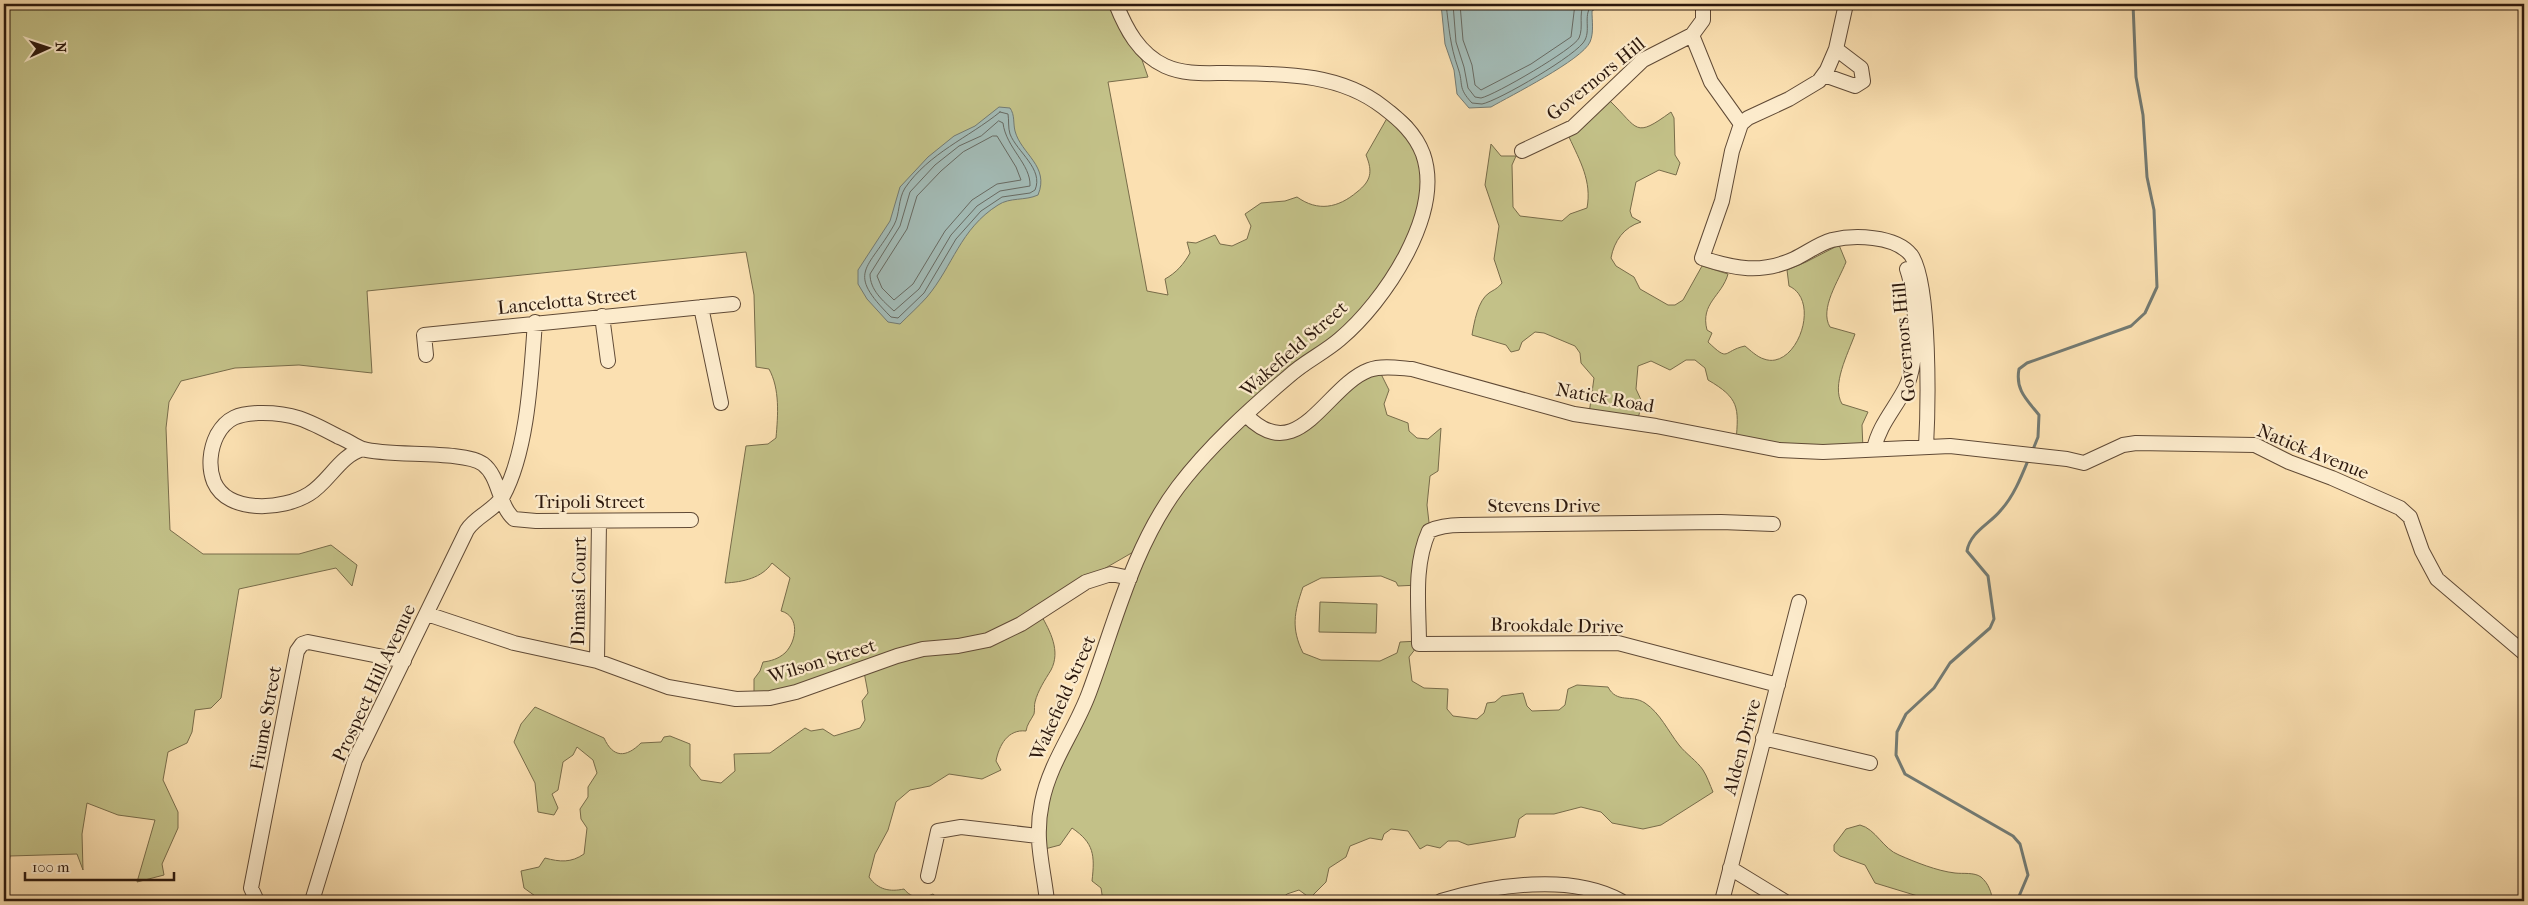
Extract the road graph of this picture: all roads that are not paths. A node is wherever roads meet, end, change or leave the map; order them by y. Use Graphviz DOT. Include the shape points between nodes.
graph roads {
  1 [pos="1116,4"];
  2 [pos="1703,4"];
  3 [pos="1846,4"];
  4 [pos="1692,35"];
  5 [pos="1836,49"];
  6 [pos="1824,75"];
  7 [pos="1741,124"];
  8 [pos="1522,151"];
  9 [pos="1894,244"];
  10 [pos="733,304"];
  11 [pos="701,307"];
  12 [pos="602,316"];
  13 [pos="536,322"];
  14 [pos="426,354"];
  15 [pos="608,361"];
  16 [pos="721,403"];
  17 [pos="1246,415"];
  18 [pos="1926,447"];
  19 [pos="363,449"];
  20 [pos="1874,449"];
  21 [pos="1989,450"];
  22 [pos="502,498"];
  23 [pos="691,520"];
  24 [pos="599,522"];
  25 [pos="1773,524"];
  26 [pos="1130,578"];
  27 [pos="1799,602"];
  28 [pos="427,614"];
  29 [pos="1419,644"];
  30 [pos="2524,653"];
  31 [pos="404,661"];
  32 [pos="597,661"];
  33 [pos="1778,685"];
  34 [pos="1763,738"];
  35 [pos="1870,763"];
  36 [pos="1038,836"];
  37 [pos="1730,868"];
  38 [pos="928,876"];
  39 [pos="256,901"];
  40 [pos="313,901"];
  41 [pos="1047,901"];
  42 [pos="1441,901"];
  43 [pos="1621,901"];
  44 [pos="1722,901"];
  45 [pos="1784,901"];
  1 -- 17 [label="street, Wakefield Street" via="1137,43 1166,66 1196,73 1285,73 1345,86 1372,98 1397,117 1413,134 1422,151 1427,196 1413,238 1399,266 1341,339 1291,374"];
  2 -- 4 [label="street" via="1703,20"];
  3 -- 5 [label="street"];
  4 -- 7 [label="street" via="1715,88"];
  4 -- 8 [label="street, Governors Hill" via="1643,60 1573,127"];
  5 -- 6 [label="street"];
  5 -- 6 [label="street" via="1861,68 1863,81 1855,86"];
  6 -- 7 [label="street" via="1807,89"];
  7 -- 9 [label="street, Governors Hill" via="1722,201 1702,258 1733,268 1753,270 1781,264 1830,241 1850,237 1865,236"];
  9 -- 18 [label="street, Governors Hill" via="1912,256 1920,287 1928,375"];
  9 -- 20 [label="street, Governors Hill" via="1909,274 1914,325 1913,360 1906,386 1882,424"];
  10 -- 11 [label="street, Lancelotta Street"];
  11 -- 12 [label="street, Lancelotta Street"];
  11 -- 16 [label="street"];
  12 -- 13 [label="street, Lancelotta Street"];
  12 -- 15 [label="street"];
  13 -- 14 [label="street, Lancelotta Street" via="424,335"];
  13 -- 22 [label="street" via="517,462"];
  17 -- 20 [label="street, Natick Road" via="1257,426 1273,433 1292,431 1315,417 1348,382 1370,369 1395,367 1574,414 1779,450"];
  17 -- 26 [label="street, Wakefield Street" via="1189,473 1173,494 1142,546"];
  18 -- 20 [label="street, Natick Road"];
  18 -- 21 [label="street, Natick Road"];
  19 -- 19 [label="street" via="300,417 283,413 240,414 229,420 217,435 210,468 222,495 233,502 254,505 281,503 310,494 349,454"];
  19 -- 22 [label="street" via="472,460 487,468"];
  21 -- 30 [label="street, Natick Avenue" via="2084,463 2123,445 2136,443 2260,447 2407,513 2437,579"];
  22 -- 24 [label="street, Tripoli Street" via="504,508 514,519"];
  22 -- 28 [label="street, Prospect Hill Avenue" via="471,523"];
  23 -- 24 [label="street, Tripoli Street"];
  24 -- 32 [label="street, Dimasi Court"];
  25 -- 29 [label="street, Stevens Drive" via="1461,525 1433,529 1424,541 1418,580"];
  26 -- 32 [label="street, Wilson Street" via="1111,574 1086,582 1021,624 988,640 896,656 803,690 770,698 736,699 668,687"];
  26 -- 36 [label="street, Wakefield Street" via="1088,695 1052,766 1042,803"];
  27 -- 33 [label="street, Alden Drive"];
  28 -- 31 [label="street, Prospect Hill Avenue"];
  28 -- 32 [label="street, Wilson Street" via="514,643"];
  29 -- 33 [label="street, Brookdale Drive" via="1618,643"];
  31 -- 39 [label="street, Fiume Street" via="308,642 297,651 252,888"];
  31 -- 40 [label="street, Prospect Hill Avenue" via="356,760"];
  33 -- 34 [label="street, Alden Drive"];
  34 -- 35 [label="street"];
  34 -- 37 [label="street, Alden Drive"];
  36 -- 38 [label="street" via="961,827 938,831"];
  36 -- 41 [label="street, Wakefield Street"];
  37 -- 44 [label="street, Alden Drive"];
  37 -- 45 [label="street"];
  42 -- 43 [label="street" via="1491,889 1569,884"];
}
